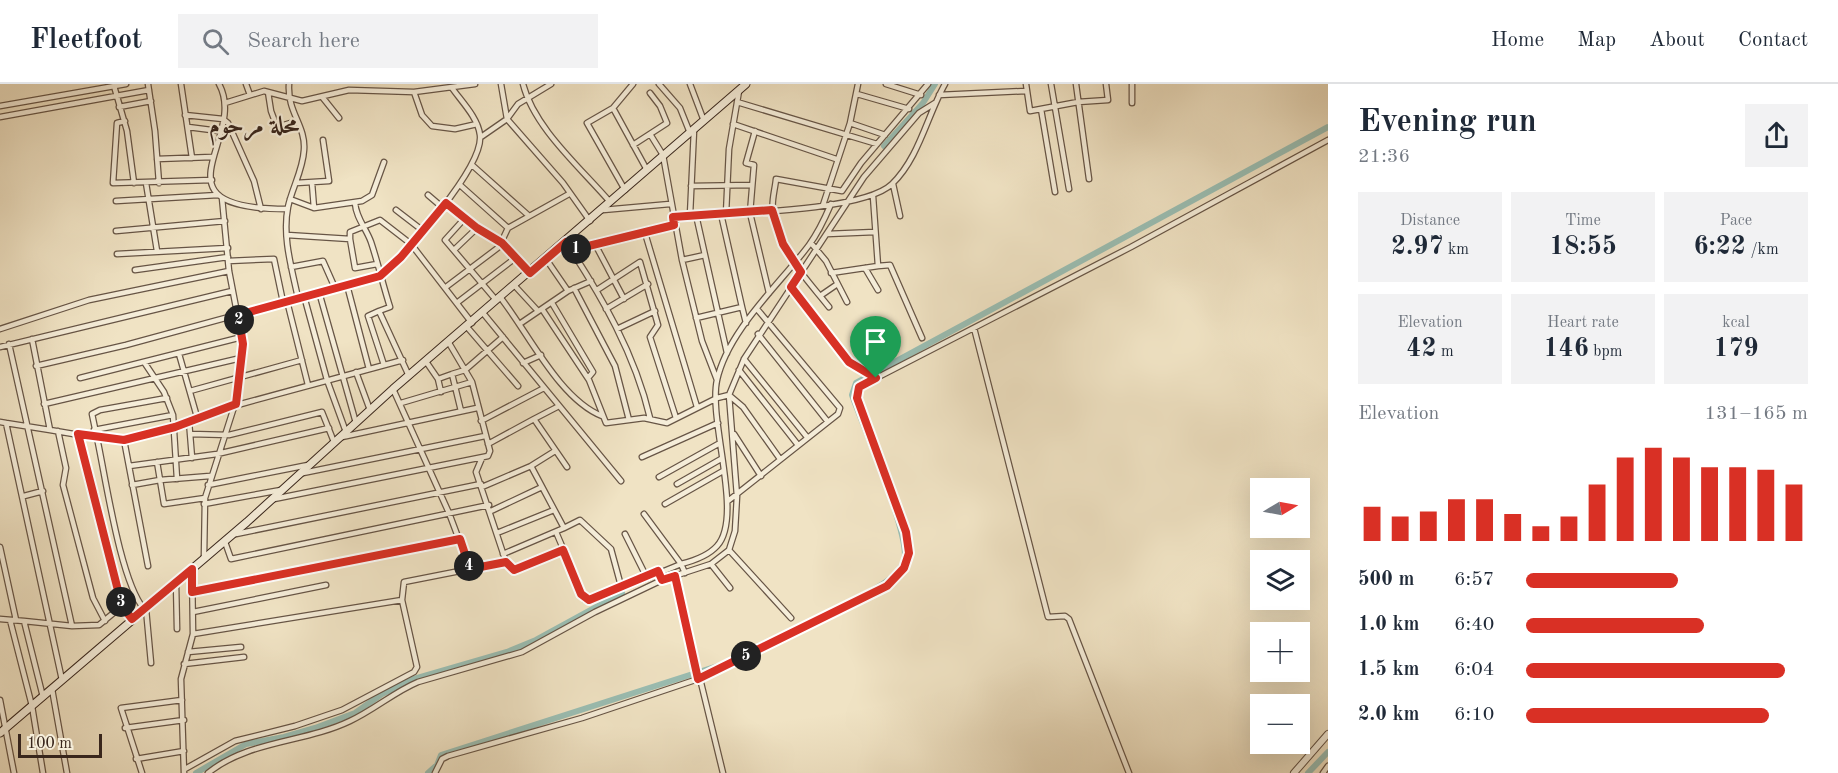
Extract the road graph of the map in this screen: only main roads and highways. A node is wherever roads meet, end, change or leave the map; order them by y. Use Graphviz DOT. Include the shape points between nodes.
graph roads {
  1 [pos="746,84"];
  2 [pos="736,89"];
  3 [pos="3,730"];
  1 -- 2 [label="main road"];
  2 -- 3 [label="main road" via="603,210 393,389 225,542"];
}
